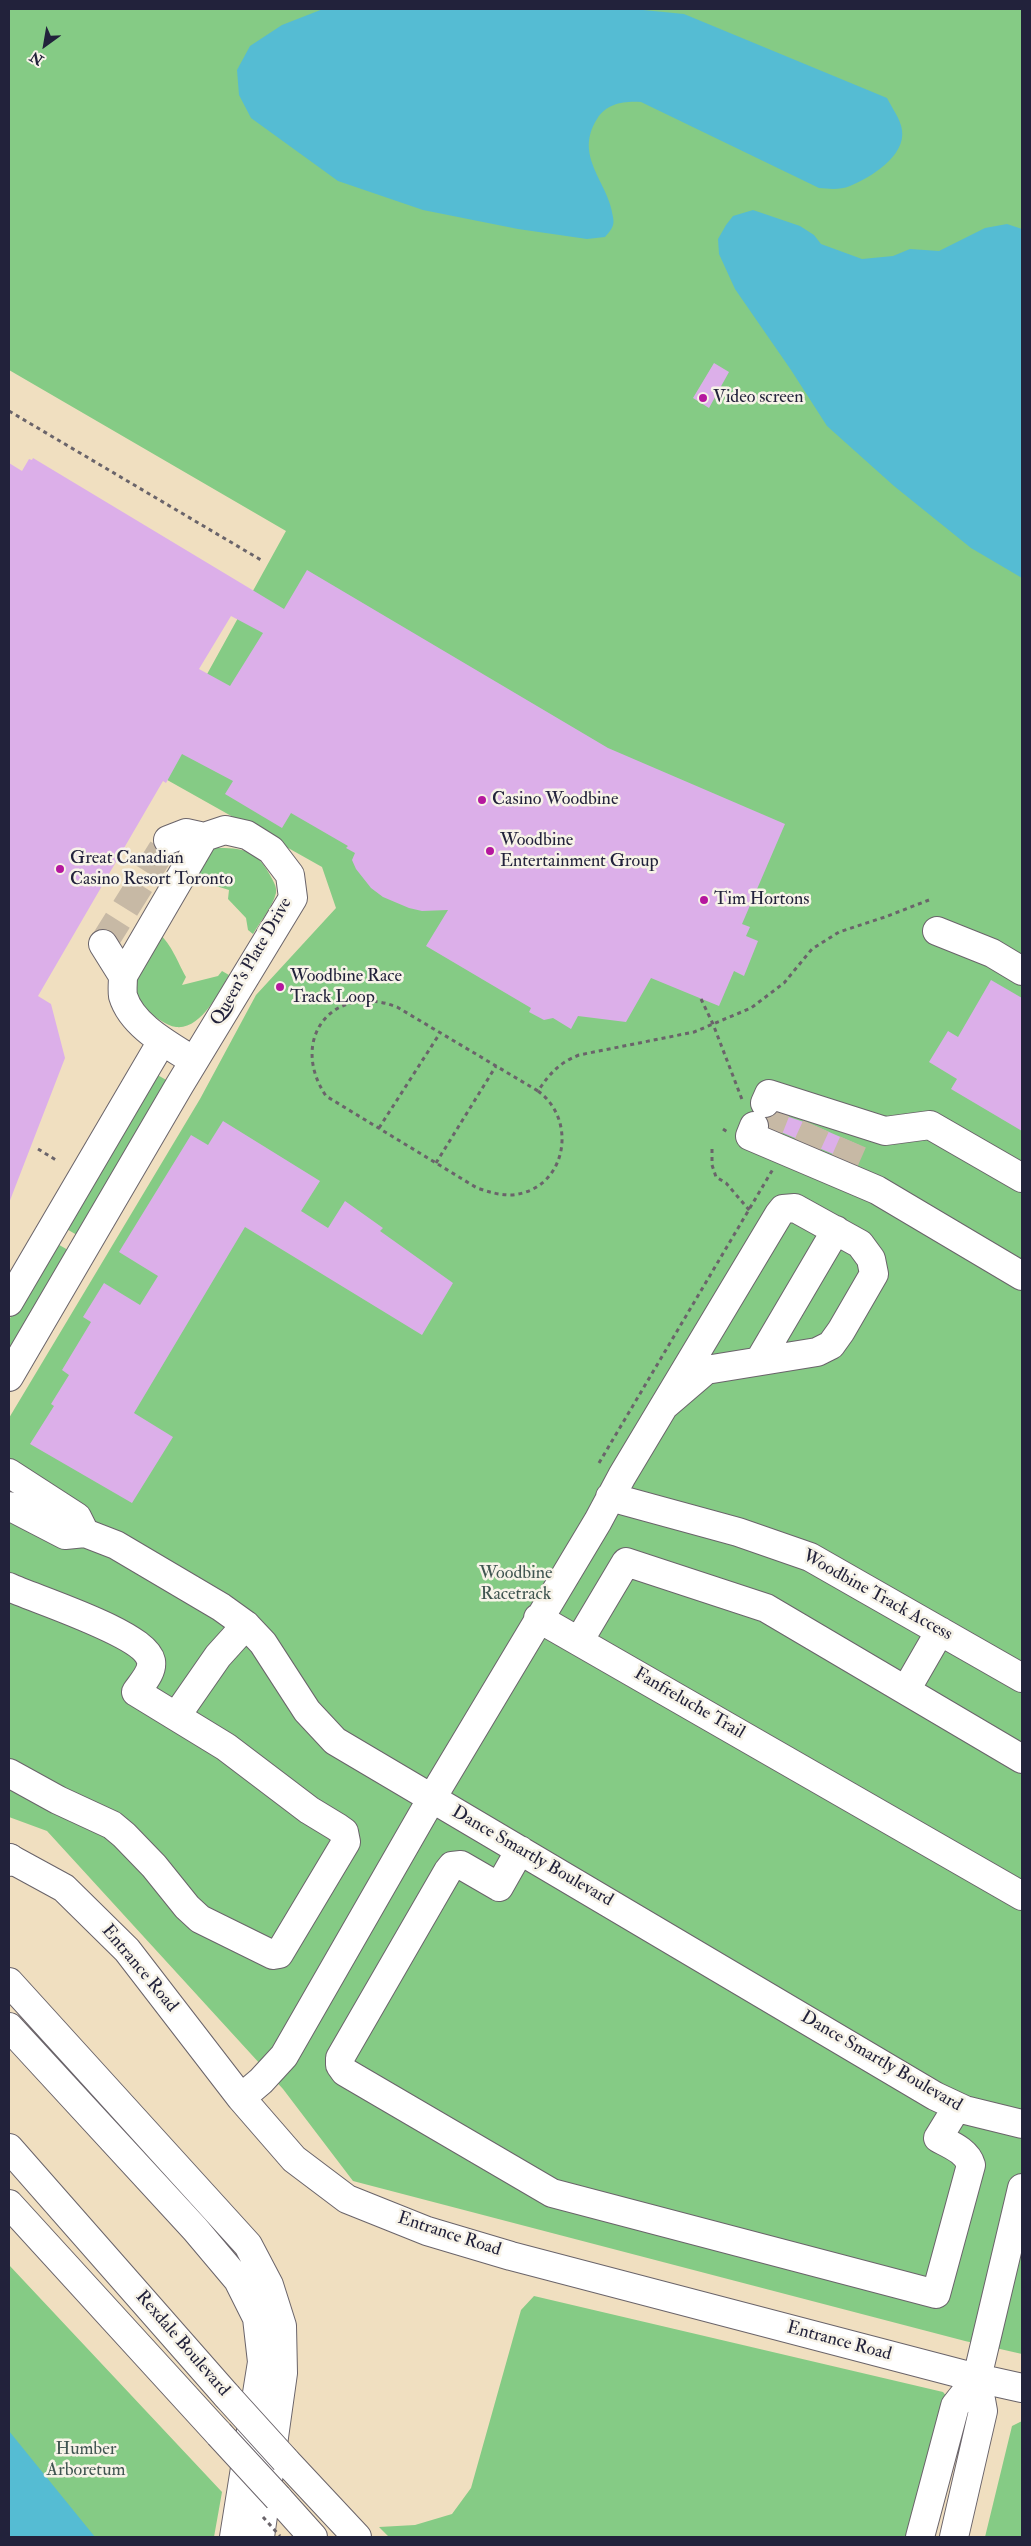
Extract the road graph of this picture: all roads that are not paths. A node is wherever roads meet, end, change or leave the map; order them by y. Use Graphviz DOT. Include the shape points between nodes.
graph roads {
  1 [pos="204,837"];
  2 [pos="168,840"];
  3 [pos="937,931"];
  4 [pos="103,944"];
  5 [pos="1022,972"];
  6 [pos="123,976"];
  7 [pos="162,1041"];
  8 [pos="194,1060"];
  9 [pos="1022,1178"];
  10 [pos="836,1230"];
  11 [pos="1022,1276"];
  12 [pos="9,1302"];
  13 [pos="759,1361"];
  14 [pos="9,1377"];
  15 [pos="664,1406"];
  16 [pos="9,1473"];
  17 [pos="610,1497"];
  18 [pos="9,1506"];
  19 [pos="85,1533"];
  20 [pos="9,1587"];
  21 [pos="538,1618"];
  22 [pos="246,1625"];
  23 [pos="940,1631"];
  24 [pos="579,1641"];
  25 [pos="1022,1678"];
  26 [pos="906,1690"];
  27 [pos="177,1715"];
  28 [pos="1022,1759"];
  29 [pos="9,1772"];
  30 [pos="432,1798"];
  31 [pos="520,1850"];
  32 [pos="9,1859"];
  33 [pos="1022,1896"];
  34 [pos="9,1982"];
  35 [pos="9,2027"];
  36 [pos="241,2098"];
  37 [pos="957,2107"];
  38 [pos="1022,2124"];
  39 [pos="9,2148"];
  40 [pos="1022,2188"];
  41 [pos="9,2204"];
  42 [pos="977,2378"];
  43 [pos="1022,2388"];
  44 [pos="234,2537"];
  45 [pos="260,2537"];
  46 [pos="313,2537"];
  47 [pos="357,2537"];
  48 [pos="920,2537"];
  49 [pos="954,2537"];
  1 -- 2 [label="main road, Queen's Plate Drive" via="186,833"];
  1 -- 6 [label="main road"];
  1 -- 8 [label="main road, Queen's Plate Drive" via="225,830 247,836 271,850 290,875 293,898"];
  3 -- 5 [label="main road" via="992,953"];
  4 -- 6 [label="main road"];
  6 -- 7 [label="main road" via="123,995 131,1013"];
  7 -- 8 [label="main road"];
  7 -- 12 [label="main road"];
  8 -- 14 [label="main road, Queen's Plate Drive"];
  9 -- 11 [label="main road" via="930,1125 885,1131 801,1134 877,1190"];
  10 -- 13 [label="main road"];
  10 -- 13 [label="main road" via="860,1244 872,1259 874,1274 842,1331 831,1345 817,1352"];
  10 -- 15 [label="main road" via="795,1208 783,1208"];
  13 -- 15 [label="main road" via="706,1370"];
  15 -- 17 [label="main road"];
  16 -- 19 [label="main road" via="77,1517"];
  17 -- 21 [label="main road"];
  17 -- 23 [label="main road, Woodbine Track Access" via="738,1532 810,1557"];
  18 -- 19 [label="main road, Dance Smartly Boulevard" via="65,1535"];
  19 -- 22 [label="main road, Dance Smartly Boulevard" via="116,1545"];
  20 -- 27 [label="main road" via="83,1614 146,1653 151,1667 136,1692"];
  21 -- 24 [label="main road, Fanfreluche Trail"];
  21 -- 30 [label="main road"];
  22 -- 27 [label="main road" via="218,1656"];
  22 -- 30 [label="main road, Dance Smartly Boulevard" via="263,1643 306,1712 335,1741"];
  23 -- 25 [label="main road, Woodbine Track Access"];
  23 -- 26 [label="main road"];
  24 -- 26 [label="main road" via="626,1562 766,1608"];
  24 -- 33 [label="main road, Fanfreluche Trail"];
  26 -- 28 [label="main road"];
  27 -- 29 [label="main road" via="226,1747 346,1836 343,1849 279,1954 266,1953 200,1919 118,1830"];
  30 -- 31 [label="main road, Dance Smartly Boulevard"];
  30 -- 36 [label="main road" via="284,2056"];
  31 -- 37 [label="main road, Dance Smartly Boulevard"];
  31 -- 37 [label="main road" via="499,1887 461,1866 452,1866 448,1871 340,2058 345,2072 552,2193 936,2294 971,2166 964,2153 938,2138"];
  32 -- 36 [label="main road, Entrance Road" via="64,1888 127,1950"];
  34 -- 45 [label="main road" via="248,2245 269,2285 282,2326 283,2373"];
  35 -- 44 [label="main road" via="238,2280 257,2318 262,2362"];
  36 -- 42 [label="main road, Entrance Road" via="294,2159 347,2199 428,2231 511,2256"];
  37 -- 38 [label="main road, Dance Smartly Boulevard"];
  39 -- 47 [label="main road, Rexdale Boulevard, bridge" via="227,2396"];
  40 -- 42 [label="main road"];
  41 -- 46 [label="main road, Rexdale Boulevard, bridge"];
  42 -- 43 [label="main road, Entrance Road"];
  42 -- 48 [label="main road" via="955,2406"];
  42 -- 49 [label="main road" via="983,2411"];
}
